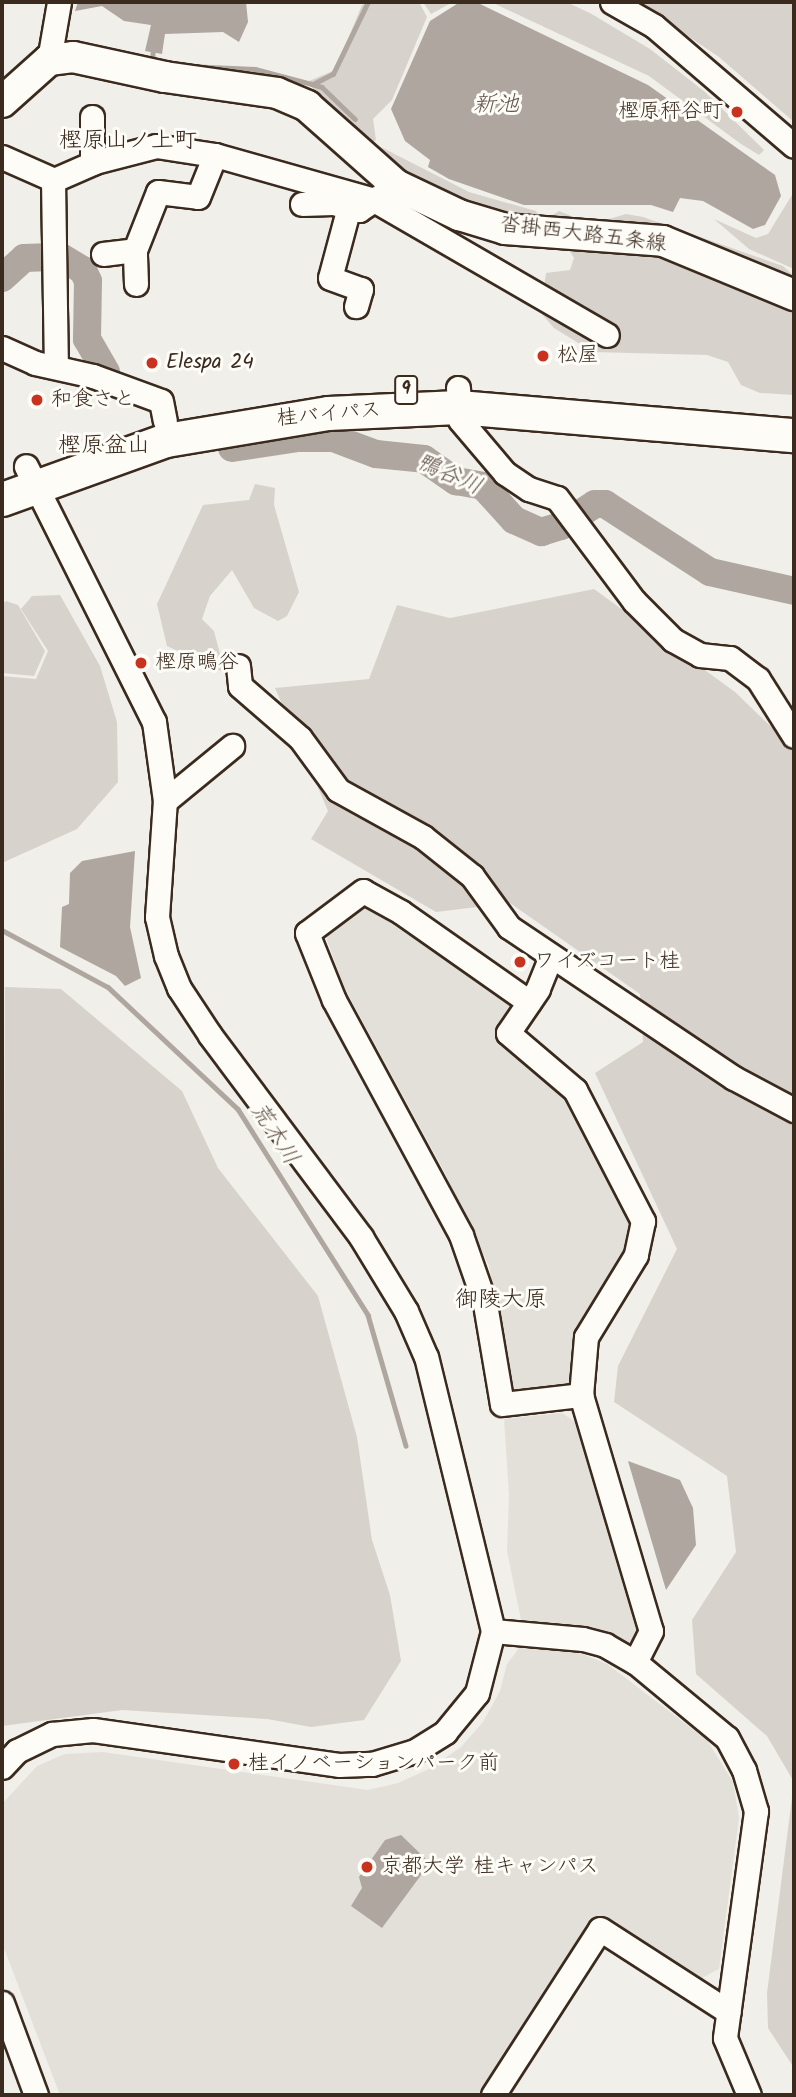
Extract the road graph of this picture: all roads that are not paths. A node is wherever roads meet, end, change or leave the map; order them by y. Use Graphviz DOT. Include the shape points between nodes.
graph roads {
  1 [pos="60,2"];
  2 [pos="612,2"];
  3 [pos="50,60"];
  4 [pos="2,102"];
  5 [pos="92,117"];
  6 [pos="794,146"];
  7 [pos="215,155"];
  8 [pos="2,157"];
  9 [pos="92,163"];
  10 [pos="53,180"];
  11 [pos="385,192"];
  12 [pos="302,204"];
  13 [pos="349,207"];
  14 [pos="135,250"];
  15 [pos="103,254"];
  16 [pos="136,284"];
  17 [pos="794,295"];
  18 [pos="356,306"];
  19 [pos="607,335"];
  20 [pos="2,348"];
  21 [pos="56,367"];
  22 [pos="458,398"];
  23 [pos="794,415"];
  24 [pos="165,421"];
  25 [pos="794,435"];
  26 [pos="22,476"];
  27 [pos="2,499"];
  28 [pos="238,666"];
  29 [pos="794,736"];
  30 [pos="232,747"];
  31 [pos="165,801"];
  32 [pos="551,956"];
  33 [pos="529,1002"];
  34 [pos="794,1110"];
  35 [pos="581,1395"];
  36 [pos="493,1631"];
  37 [pos="635,1662"];
  38 [pos="2,1768"];
  39 [pos="2,2004"];
  40 [pos="729,2012"];
  41 [pos="36,2095"];
  42 [pos="493,2095"];
  43 [pos="749,2095"];
  1 -- 3 [label="street"];
  2 -- 6 [label="street" via="654,26 714,73"];
  3 -- 4 [label="main road"];
  3 -- 11 [label="main road, 沓掛西大路五条線" via="73,57 165,77 277,93 307,106"];
  5 -- 9 [label="street"];
  7 -- 9 [label="street" via="156,146"];
  7 -- 11 [label="street"];
  7 -- 14 [label="street" via="198,197 158,191"];
  8 -- 10 [label="street"];
  9 -- 10 [label="street"];
  10 -- 21 [label="street"];
  11 -- 13 [label="street" via="359,210"];
  11 -- 17 [label="main road, 沓掛西大路五条線" via="505,229 663,241"];
  11 -- 19 [label="street"];
  12 -- 13 [label="street"];
  13 -- 18 [label="street" via="330,278 361,289"];
  14 -- 15 [label="street"];
  14 -- 16 [label="street"];
  20 -- 21 [label="street"];
  21 -- 24 [label="street" via="161,401"];
  22 -- 23 [label="highway, 桂バイパス / 9"];
  22 -- 24 [label="highway, 桂バイパス / 9" via="328,395"];
  22 -- 25 [label="highway, 桂バイパス / 9"];
  22 -- 26 [label="highway, 桂バイパス / 9" via="249,423"];
  22 -- 29 [label="street" via="460,419 505,472 529,489 557,498 634,601 673,640 700,655 730,658 758,679"];
  24 -- 26 [label="highway, 桂バイパス / 9"];
  26 -- 27 [label="highway, 桂バイパス / 9"];
  26 -- 31 [label="street" via="154,722"];
  28 -- 32 [label="street" via="240,686 300,738 338,790 424,837 472,876 509,927"];
  30 -- 31 [label="street"];
  31 -- 36 [label="street" via="157,904 166,956 179,988 210,1035 361,1237 406,1311 426,1357"];
  32 -- 33 [label="street"];
  32 -- 34 [label="street" via="734,1078"];
  33 -- 35 [label="street" via="508,1033 575,1090 643,1221 636,1255 586,1337"];
  33 -- 35 [label="street" via="401,912 363,891 307,933 334,1000 461,1235 485,1304 502,1404"];
  35 -- 37 [label="street" via="651,1631"];
  36 -- 37 [label="street" via="583,1639"];
  36 -- 38 [label="street" via="477,1693 446,1732 415,1751 372,1764 340,1765 93,1730 52,1734 18,1751"];
  37 -- 40 [label="street" via="727,1738 744,1770 756,1811"];
  39 -- 41 [label="street"];
  40 -- 42 [label="street" via="600,1929"];
  40 -- 43 [label="street" via="725,2038"];
}
